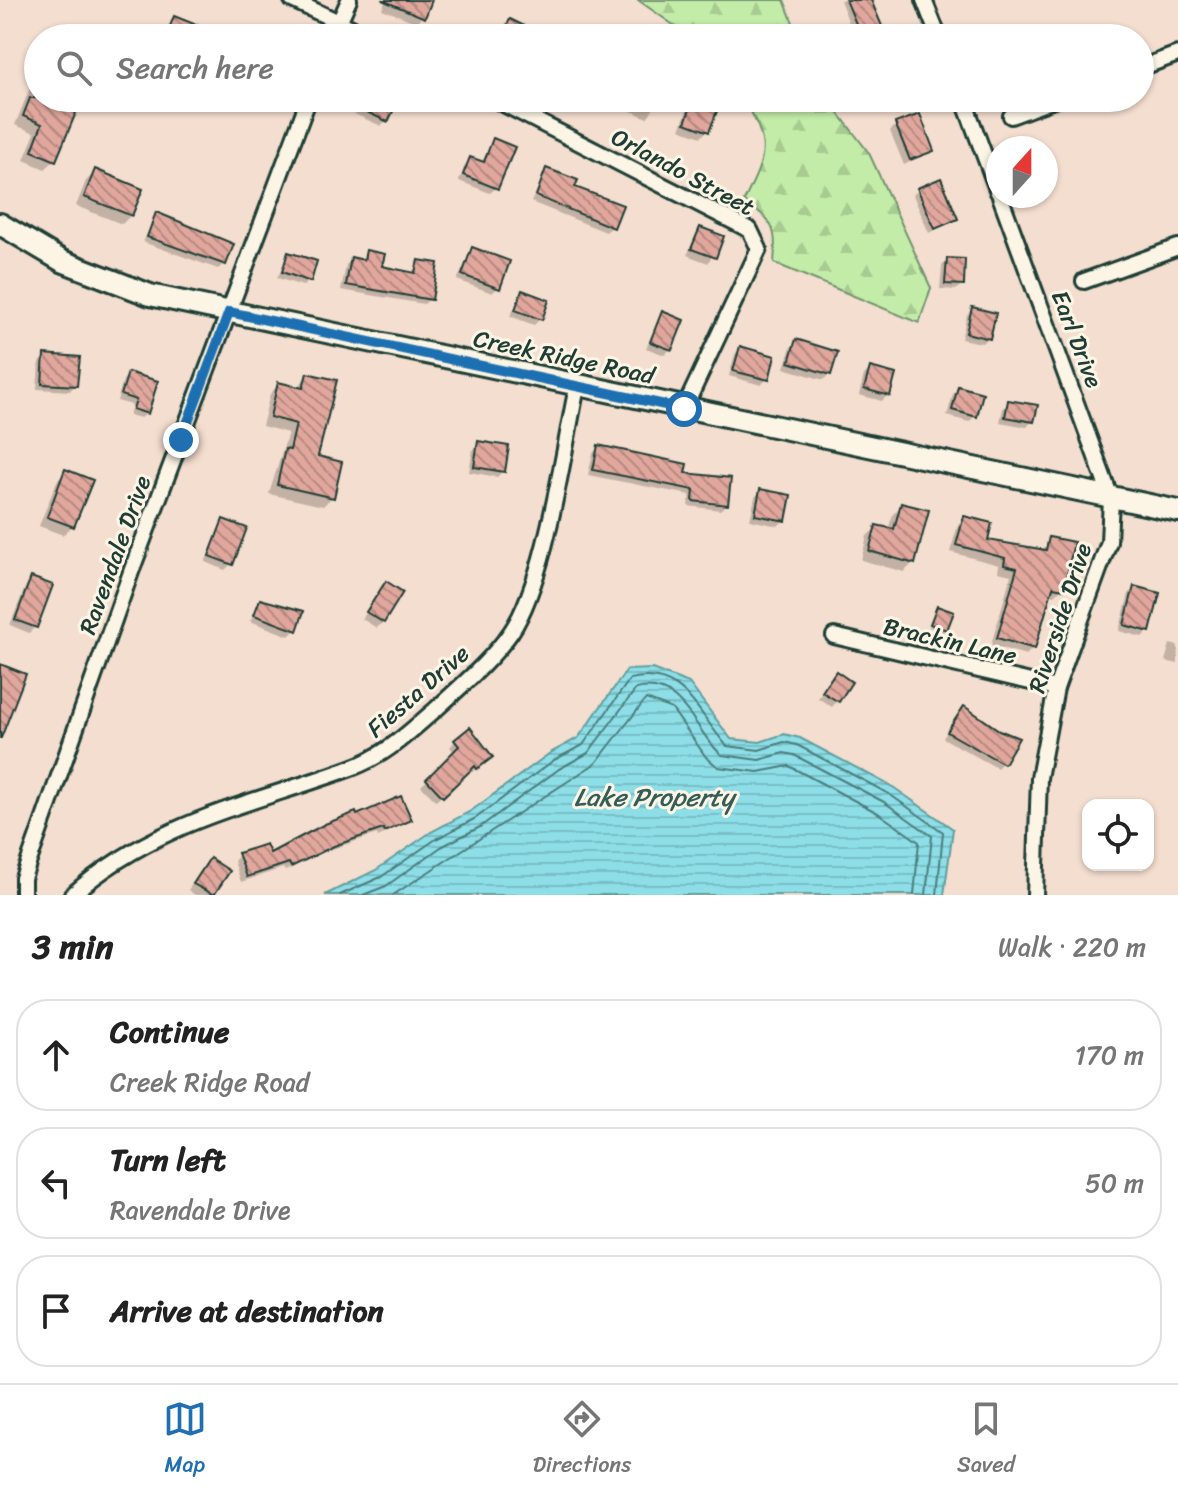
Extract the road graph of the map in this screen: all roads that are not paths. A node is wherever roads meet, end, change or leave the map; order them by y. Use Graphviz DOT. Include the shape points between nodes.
graph roads {
  1 [pos="292,0"];
  2 [pos="349,0"];
  3 [pos="924,0"];
  4 [pos="338,21"];
  5 [pos="337,24"];
  6 [pos="344,24"];
  7 [pos="933,24"];
  8 [pos="1178,54"];
  9 [pos="1154,63"];
  10 [pos="304,112"];
  11 [pos="519,112"];
  12 [pos="968,112"];
  13 [pos="1022,112"];
  14 [pos="1011,116"];
  15 [pos="986,159"];
  16 [pos="1004,208"];
  17 [pos="0,224"];
  18 [pos="1178,247"];
  19 [pos="1084,281"];
  20 [pos="229,312"];
  21 [pos="577,387"];
  22 [pos="684,409"];
  23 [pos="1111,498"];
  24 [pos="1178,511"];
  25 [pos="834,636"];
  26 [pos="1056,688"];
  27 [pos="23,895"];
  28 [pos="72,895"];
  29 [pos="1035,895"];
  1 -- 4 [label="street"];
  2 -- 4 [label="street"];
  3 -- 7 [label="street"];
  4 -- 5 [label="street"];
  4 -- 6 [label="street"];
  8 -- 9 [label="street"];
  10 -- 20 [label="street, Ravendale Drive"];
  11 -- 22 [label="street, Orlando Street" via="750,230 759,249"];
  12 -- 15 [label="street, Earl Drive"];
  13 -- 14 [label="street"];
  16 -- 23 [label="street, Earl Drive"];
  17 -- 20 [label="main road, Creek Ridge Road" via="62,261 150,295"];
  18 -- 19 [label="street"];
  20 -- 21 [label="main road, Creek Ridge Road"];
  20 -- 27 [label="street, Ravendale Drive" via="125,586 23,878"];
  21 -- 22 [label="main road, Creek Ridge Road"];
  21 -- 28 [label="street, Fiesta Drive" via="534,582 512,631 483,664 387,752 160,836 107,864"];
  22 -- 23 [label="main road, Creek Ridge Road"];
  23 -- 24 [label="main road, Creek Ridge Road"];
  23 -- 26 [label="street, Riverside Drive" via="1109,542"];
  25 -- 26 [label="street, Brackin Lane"];
  26 -- 29 [label="street, Riverside Drive" via="1039,778"];
}
